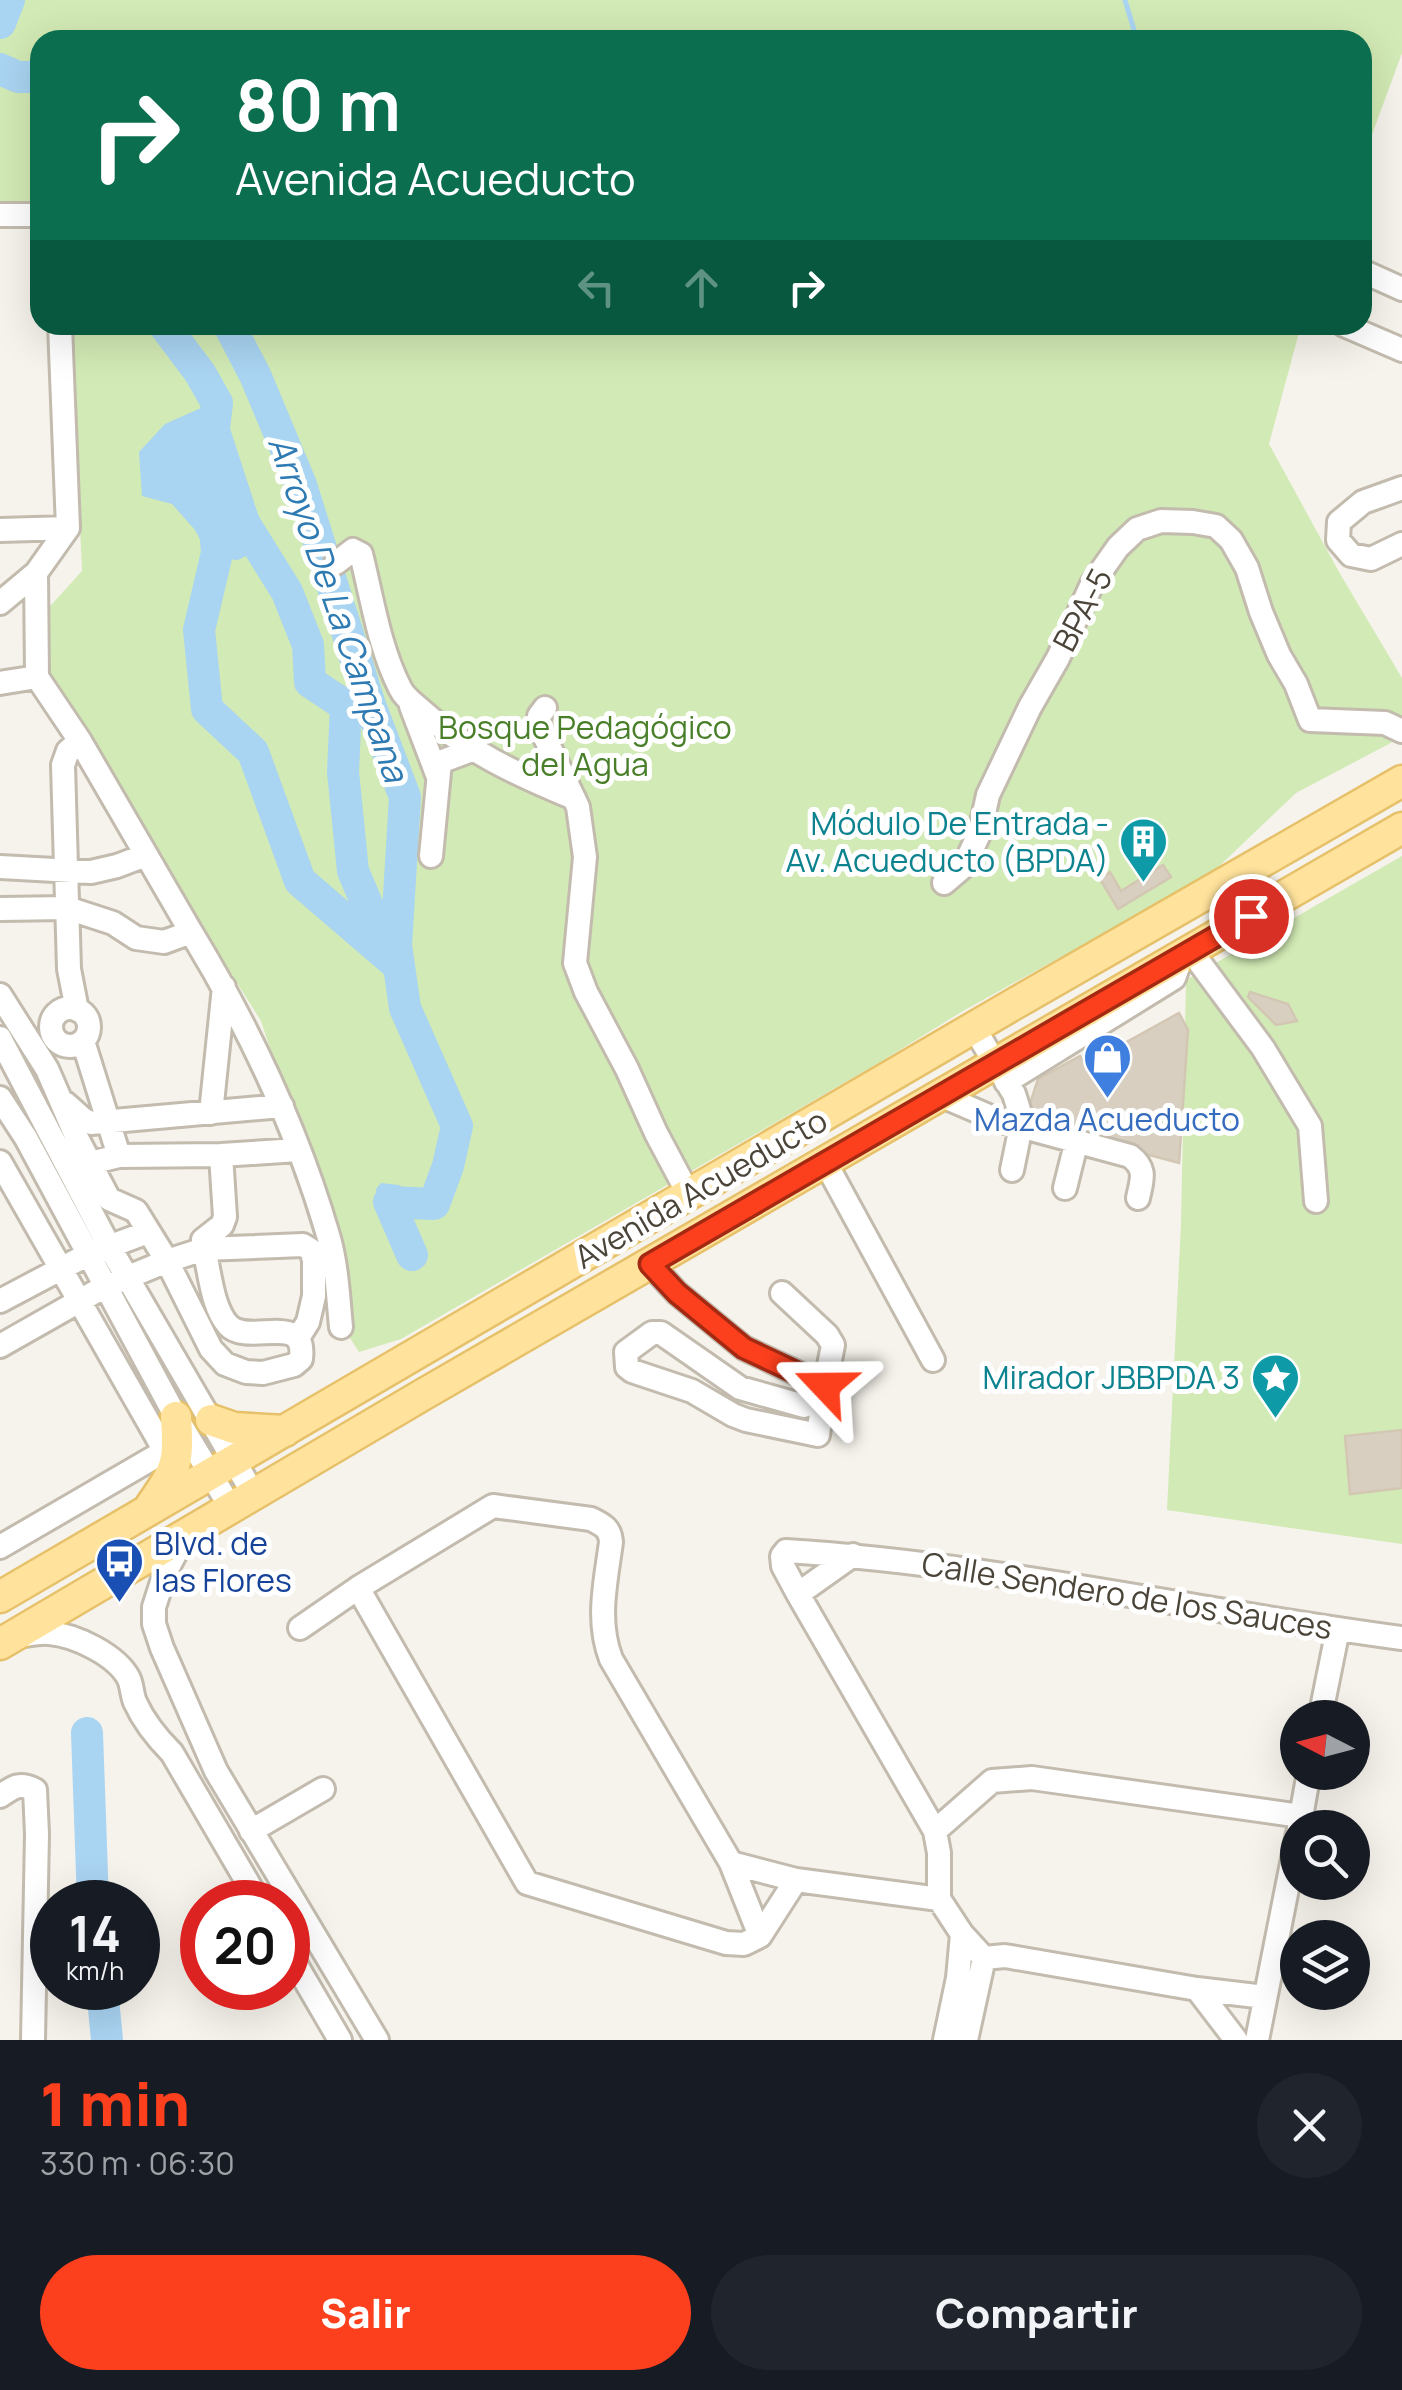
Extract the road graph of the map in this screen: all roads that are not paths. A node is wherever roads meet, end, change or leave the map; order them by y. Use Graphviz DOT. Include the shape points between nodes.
graph roads {
  1 [pos="30,215"];
  2 [pos="0,216"];
  3 [pos="1372,276"];
  4 [pos="1402,289"];
  5 [pos="60,335"];
  6 [pos="1367,335"];
  7 [pos="1402,350"];
  8 [pos="1402,488"];
  9 [pos="68,528"];
  10 [pos="0,530"];
  11 [pos="1402,544"];
  12 [pos="336,563"];
  13 [pos="36,573"];
  14 [pos="0,603"];
  15 [pos="37,678"];
  16 [pos="0,683"];
  17 [pos="408,698"];
  18 [pos="545,708"];
  19 [pos="1402,732"];
  20 [pos="80,741"];
  21 [pos="472,750"];
  22 [pos="438,777"];
  23 [pos="1402,781"];
  24 [pos="574,798"];
  25 [pos="1402,828"];
  26 [pos="146,854"];
  27 [pos="431,856"];
  28 [pos="0,867"];
  29 [pos="65,871"];
  30 [pos="944,883"];
  31 [pos="67,908"];
  32 [pos="0,909"];
  33 [pos="191,932"];
  34 [pos="1187,954"];
  35 [pos="224,987"];
  36 [pos="0,996"];
  37 [pos="1014,1004"];
  38 [pos="77,1010"];
  39 [pos="51,1027"];
  40 [pos="974,1028"];
  41 [pos="1034,1041"];
  42 [pos="76,1043"];
  43 [pos="8,1044"];
  44 [pos="47,1069"];
  45 [pos="1000,1073"];
  46 [pos="24,1082"];
  47 [pos="942,1096"];
  48 [pos="0,1098"];
  49 [pos="58,1098"];
  50 [pos="282,1106"];
  51 [pos="211,1113"];
  52 [pos="106,1120"];
  53 [pos="1021,1126"];
  54 [pos="26,1138"];
  55 [pos="1077,1140"];
  56 [pos="298,1150"];
  57 [pos="0,1151"];
  58 [pos="221,1155"];
  59 [pos="119,1156"];
  60 [pos="0,1162"];
  61 [pos="825,1162"];
  62 [pos="90,1163"];
  63 [pos="1012,1170"];
  64 [pos="1065,1188"];
  65 [pos="690,1195"];
  66 [pos="1138,1198"];
  67 [pos="1316,1201"];
  68 [pos="148,1232"];
  69 [pos="98,1250"];
  70 [pos="204,1250"];
  71 [pos="167,1261"];
  72 [pos="650,1264"];
  73 [pos="60,1267"];
  74 [pos="127,1277"];
  75 [pos="104,1287"];
  76 [pos="782,1293"];
  77 [pos="0,1300"];
  78 [pos="79,1300"];
  79 [pos="228,1325"];
  80 [pos="342,1328"];
  81 [pos="298,1338"];
  82 [pos="0,1346"];
  83 [pos="210,1349"];
  84 [pos="933,1360"];
  85 [pos="725,1378"];
  86 [pos="825,1386"];
  87 [pos="704,1396"];
  88 [pos="804,1406"];
  89 [pos="176,1418"];
  90 [pos="212,1420"];
  91 [pos="285,1431"];
  92 [pos="224,1468"];
  93 [pos="243,1502"];
  94 [pos="145,1513"];
  95 [pos="184,1535"];
  96 [pos="0,1547"];
  97 [pos="853,1555"];
  98 [pos="358,1588"];
  99 [pos="798,1594"];
  100 [pos="0,1598"];
  101 [pos="300,1628"];
  102 [pos="1338,1629"];
  103 [pos="1402,1638"];
  104 [pos="7,1640"];
  105 [pos="1324,1700"];
  106 [pos="324,1788"];
  107 [pos="0,1796"];
  108 [pos="1280,1822"];
  109 [pos="936,1832"];
  110 [pos="256,1839"];
  111 [pos="235,1861"];
  112 [pos="731,1863"];
  113 [pos="247,1880"];
  114 [pos="796,1880"];
  115 [pos="939,1898"];
  116 [pos="1284,1900"];
  117 [pos="962,1934"];
  118 [pos="760,1936"];
  119 [pos="984,1958"];
  120 [pos="310,1989"];
  121 [pos="1197,1989"];
  122 [pos="1265,1997"];
  123 [pos="33,2040"];
  124 [pos="340,2040"];
  125 [pos="377,2040"];
  126 [pos="946,2040"];
  127 [pos="966,2040"];
  128 [pos="1236,2040"];
  129 [pos="1257,2040"];
  1 -- 2 [label="street"];
  3 -- 4 [label="street"];
  5 -- 9 [label="street"];
  6 -- 7 [label="street"];
  8 -- 11 [label="street" via="1363,502 1339,522 1338,540 1351,556 1371,559"];
  9 -- 10 [label="street"];
  9 -- 13 [label="street"];
  12 -- 17 [label="street" via="353,550 361,554 387,658"];
  13 -- 14 [label="street"];
  13 -- 15 [label="street"];
  15 -- 16 [label="street"];
  15 -- 20 [label="street"];
  17 -- 21 [label="street"];
  17 -- 22 [label="street"];
  18 -- 24 [label="street" via="538,726"];
  19 -- 30 [label="street, BPA-5" via="1385,723 1310,720 1247,568 1216,526 1162,521 1137,529 1092,584 988,795 964,866"];
  20 -- 26 [label="street"];
  20 -- 29 [label="street" via="63,765"];
  21 -- 22 [label="street" via="440,762"];
  21 -- 24 [label="street"];
  22 -- 27 [label="street"];
  23 -- 37 [label="main road, Avenida Acueducto"];
  24 -- 65 [label="street" via="584,857 575,963"];
  25 -- 34 [label="main road, Avenida Acueducto"];
  26 -- 29 [label="street" via="92,872"];
  26 -- 33 [label="street"];
  28 -- 29 [label="street"];
  29 -- 31 [label="street"];
  31 -- 32 [label="street"];
  31 -- 33 [label="street" via="136,938 164,942"];
  31 -- 38 [label="street"];
  33 -- 35 [label="street"];
  34 -- 41 [label="main road, Avenida Acueducto"];
  34 -- 45 [label="street" via="1174,978"];
  34 -- 67 [label="street" via="1263,1048 1310,1126"];
  35 -- 50 [label="street"];
  35 -- 51 [label="street"];
  36 -- 43 [label="street"];
  37 -- 40 [label="main road, Avenida Acueducto"];
  37 -- 41 [label="main road"];
  38 -- 39 [label="street" via="63,1010"];
  38 -- 42 [label="street" via="88,1020 88,1034"];
  39 -- 42 [label="street" via="56,1040"];
  39 -- 43 [label="street"];
  40 -- 45 [label="street"];
  40 -- 65 [label="main road, Avenida Acueducto"];
  41 -- 45 [label="main road, Avenida Acueducto"];
  42 -- 44 [label="street"];
  42 -- 52 [label="street" via="94,1071"];
  43 -- 44 [label="street"];
  43 -- 46 [label="street"];
  44 -- 46 [label="street"];
  44 -- 49 [label="street"];
  45 -- 47 [label="main road, Avenida Acueducto"];
  45 -- 53 [label="street" via="1014,1094"];
  46 -- 48 [label="street"];
  46 -- 69 [label="street"];
  47 -- 53 [label="street"];
  47 -- 61 [label="main road, Avenida Acueducto"];
  48 -- 54 [label="street"];
  49 -- 52 [label="street" via="82,1119"];
  49 -- 62 [label="street"];
  50 -- 51 [label="street"];
  50 -- 56 [label="street"];
  51 -- 52 [label="street"];
  52 -- 59 [label="street"];
  53 -- 55 [label="street"];
  53 -- 63 [label="street"];
  54 -- 57 [label="street"];
  54 -- 69 [label="street"];
  55 -- 64 [label="street"];
  55 -- 66 [label="street" via="1140,1164"];
  56 -- 58 [label="street"];
  56 -- 80 [label="street" via="329,1238"];
  58 -- 59 [label="street"];
  58 -- 70 [label="street" via="225,1217 203,1240"];
  59 -- 62 [label="street"];
  60 -- 73 [label="street"];
  61 -- 72 [label="main road, Avenida Acueducto"];
  61 -- 84 [label="street"];
  62 -- 68 [label="street" via="109,1199 136,1211"];
  65 -- 91 [label="main road, Avenida Acueducto"];
  68 -- 69 [label="street"];
  68 -- 71 [label="street"];
  69 -- 73 [label="street"];
  69 -- 74 [label="street"];
  69 -- 75 [label="street"];
  70 -- 71 [label="street"];
  70 -- 79 [label="street"];
  70 -- 81 [label="street" via="311,1250 314,1296"];
  71 -- 74 [label="street"];
  71 -- 83 [label="street"];
  72 -- 86 [label="street" via="744,1348"];
  72 -- 93 [label="main road, Avenida Acueducto"];
  73 -- 77 [label="street"];
  73 -- 78 [label="street"];
  74 -- 75 [label="street"];
  74 -- 90 [label="street"];
  75 -- 78 [label="street"];
  75 -- 89 [label="street"];
  76 -- 86 [label="street" via="833,1346"];
  78 -- 82 [label="street"];
  78 -- 96 [label="street" via="165,1452"];
  79 -- 81 [label="street" via="237,1332"];
  79 -- 83 [label="street"];
  81 -- 83 [label="street" via="301,1359 294,1366 262,1372 225,1364"];
  85 -- 87 [label="street"];
  85 -- 87 [label="street" via="661,1333 626,1352 632,1371"];
  85 -- 88 [label="street"];
  86 -- 87 [label="street" via="818,1435 746,1420"];
  89 -- 92 [label="street"];
  89 -- 94 [label="main road" via="172,1476"];
  90 -- 91 [label="main road"];
  90 -- 92 [label="street"];
  91 -- 92 [label="main road, Avenida Acueducto"];
  92 -- 93 [label="street"];
  92 -- 94 [label="main road, Avenida Acueducto"];
  93 -- 95 [label="main road, Avenida Acueducto"];
  94 -- 100 [label="main road, Avenida Acueducto"];
  95 -- 104 [label="main road, Avenida Acueducto"];
  95 -- 110 [label="street" via="158,1590 154,1624 216,1772"];
  97 -- 99 [label="street"];
  97 -- 99 [label="street, Calle Sendero de los Sauces" via="786,1551 783,1566"];
  97 -- 102 [label="street, Calle Sendero de los Sauces"];
  98 -- 101 [label="street"];
  98 -- 112 [label="street" via="493,1506 603,1525 611,1542 604,1640"];
  98 -- 118 [label="street" via="527,1884 726,1943"];
  99 -- 109 [label="street, Calle Sendero de los Sauces"];
  102 -- 103 [label="street, Calle Sendero de los Sauces"];
  102 -- 105 [label="street"];
  104 -- 111 [label="street" via="48,1633 75,1640 100,1651 143,1690"];
  106 -- 110 [label="street"];
  107 -- 123 [label="street" via="25,1785 35,1790"];
  108 -- 109 [label="street" via="1032,1778 992,1781"];
  109 -- 115 [label="street, Calle Sendero de los Sauces"];
  110 -- 111 [label="street"];
  110 -- 125 [label="street"];
  111 -- 113 [label="street"];
  112 -- 114 [label="street"];
  112 -- 118 [label="street"];
  114 -- 115 [label="street"];
  114 -- 118 [label="street"];
  115 -- 117 [label="street"];
  116 -- 122 [label="street"];
  117 -- 119 [label="street"];
  117 -- 126 [label="street"];
  119 -- 121 [label="street" via="1005,1956"];
  119 -- 127 [label="street"];
  120 -- 124 [label="street"];
  121 -- 122 [label="street"];
  121 -- 128 [label="street"];
  122 -- 129 [label="street"];
}
